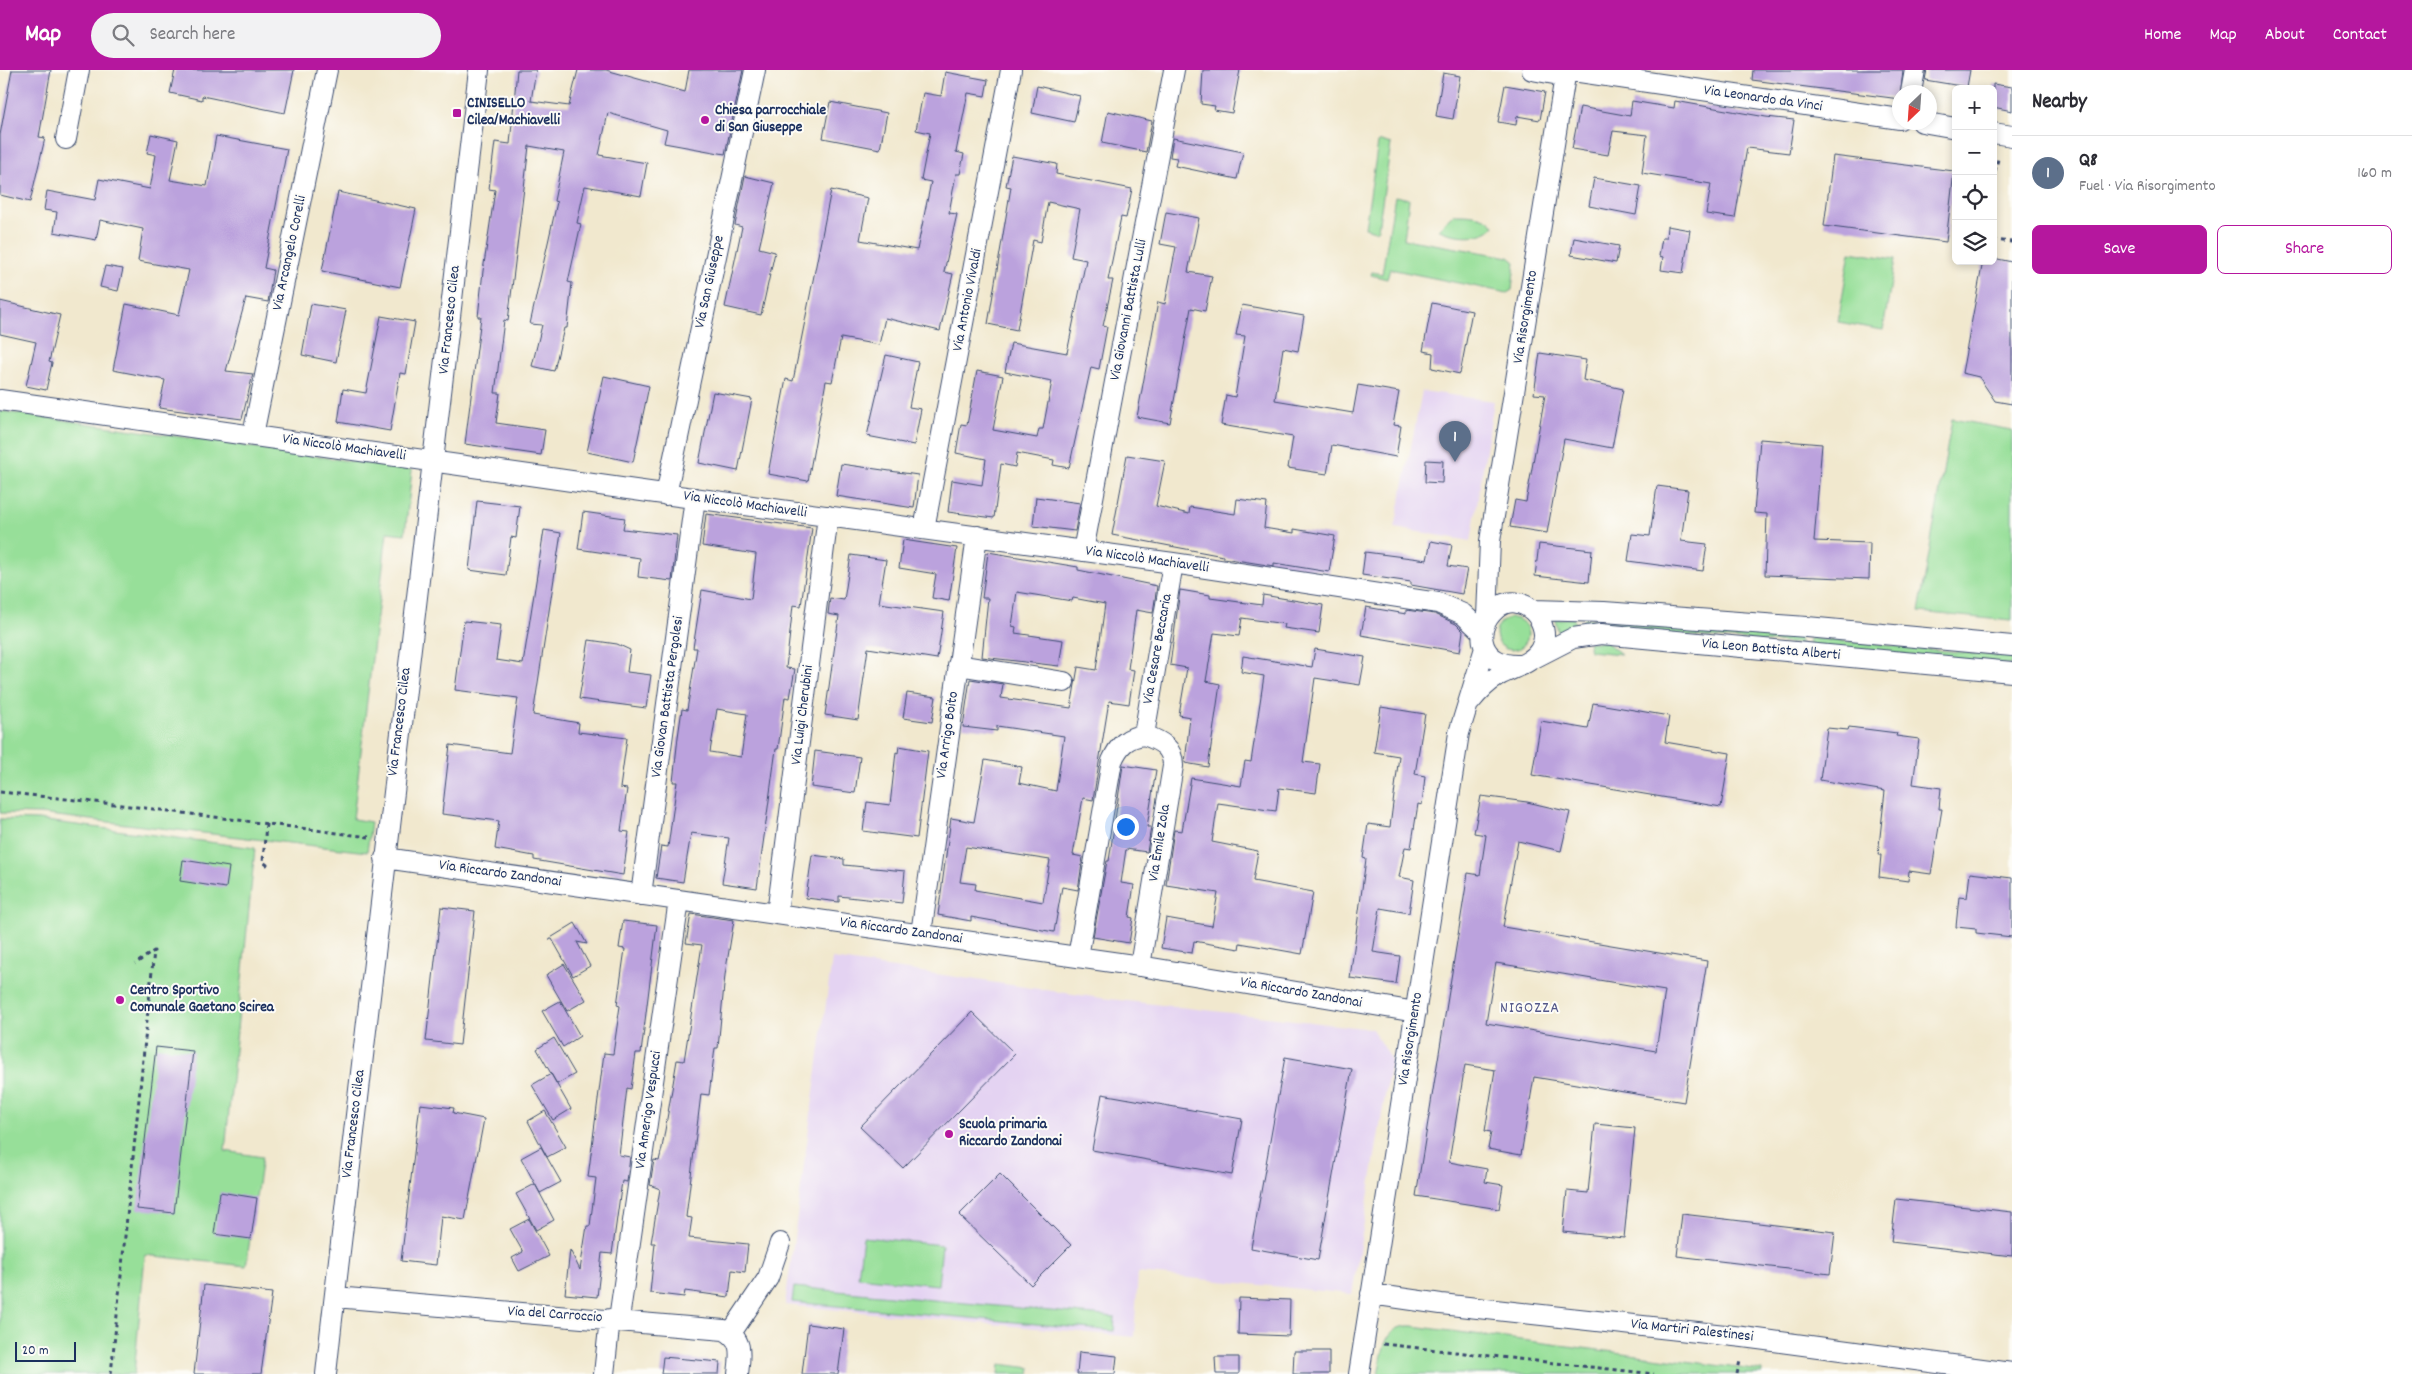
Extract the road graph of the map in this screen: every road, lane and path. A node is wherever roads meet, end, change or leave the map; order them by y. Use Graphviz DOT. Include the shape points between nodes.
graph roads {
  1 [pos="79,70"];
  2 [pos="327,70"];
  3 [pos="479,70"];
  4 [pos="754,70"];
  5 [pos="1011,70"];
  6 [pos="1174,70"];
  7 [pos="1532,70"];
  8 [pos="1915,70"];
  9 [pos="1566,72"];
  10 [pos="1912,85"];
  11 [pos="1892,118"];
  12 [pos="1937,125"];
  13 [pos="1952,127"];
  14 [pos="1997,134"];
  15 [pos="2012,136"];
  16 [pos="66,139"];
  17 [pos="1998,159"];
  18 [pos="1994,175"];
  19 [pos="1997,240"];
  20 [pos="2012,242"];
  21 [pos="0,400"];
  22 [pos="253,435"];
  23 [pos="433,461"];
  24 [pos="666,494"];
  25 [pos="695,498"];
  26 [pos="828,516"];
  27 [pos="924,529"];
  28 [pos="977,536"];
  29 [pos="1083,551"];
  30 [pos="1173,563"];
  31 [pos="1491,565"];
  32 [pos="1524,606"];
  33 [pos="1485,632"];
  34 [pos="2012,646"];
  35 [pos="1526,661"];
  36 [pos="958,665"];
  37 [pos="2012,672"];
  38 [pos="1064,682"];
  39 [pos="1467,705"];
  40 [pos="1144,735"];
  41 [pos="0,792"];
  42 [pos="266,824"];
  43 [pos="386,848"];
  44 [pos="270,867"];
  45 [pos="641,895"];
  46 [pos="679,900"];
  47 [pos="777,914"];
  48 [pos="921,934"];
  49 [pos="1078,957"];
  50 [pos="135,964"];
  51 [pos="1140,966"];
  52 [pos="1416,1012"];
  53 [pos="780,1243"];
  54 [pos="1371,1294"];
  55 [pos="334,1297"];
  56 [pos="614,1319"];
  57 [pos="731,1333"];
  58 [pos="1380,1344"];
  59 [pos="1740,1361"];
  60 [pos="2012,1372"];
  61 [pos="112,1374"];
  62 [pos="326,1374"];
  63 [pos="604,1374"];
  64 [pos="738,1374"];
  65 [pos="1359,1374"];
  66 [pos="1654,1374"];
  67 [pos="1737,1374"];
  1 -- 16 [label="street"];
  2 -- 22 [label="street, Via Arcangelo Corelli"];
  3 -- 23 [label="street, Via Francesco Cilea"];
  4 -- 24 [label="street, Via San Giuseppe"];
  5 -- 27 [label="street, Via Antonio Vivaldi"];
  6 -- 29 [label="street, Via Giovanni Battista Lulli"];
  7 -- 9 [label="street, Via Leonardo da Vinci"];
  8 -- 10 [label="street"];
  9 -- 11 [label="street, Via Leonardo da Vinci"];
  9 -- 31 [label="street, Via Risorgimento" via="1490,541"];
  12 -- 13 [label="street"];
  14 -- 15 [label="street"];
  17 -- 18 [label="path"];
  19 -- 20 [label="path"];
  21 -- 22 [label="street, Via Niccolò Machiavelli"];
  22 -- 23 [label="street, Via Niccolò Machiavelli"];
  23 -- 24 [label="street, Via Niccolò Machiavelli"];
  23 -- 43 [label="street, Via Francesco Cilea"];
  24 -- 25 [label="street, Via Niccolò Machiavelli"];
  25 -- 26 [label="street, Via Niccolò Machiavelli"];
  25 -- 45 [label="street, Via Giovan Battista Pergolesi"];
  26 -- 27 [label="street, Via Niccolò Machiavelli"];
  26 -- 47 [label="street, Via Luigi Cherubini"];
  27 -- 28 [label="street, Via Niccolò Machiavelli"];
  28 -- 29 [label="street, Via Niccolò Machiavelli"];
  28 -- 36 [label="street, Via Arrigo Boito"];
  29 -- 30 [label="street, Via Niccolò Machiavelli"];
  30 -- 33 [label="street, Via Niccolò Machiavelli" via="1438,603 1463,614"];
  30 -- 40 [label="street, Via Cesare Beccaria"];
  31 -- 32 [label="street"];
  31 -- 33 [label="street, Via Risorgimento"];
  32 -- 33 [label="street" via="1499,606"];
  32 -- 34 [label="street, Via Leon Battista Alberti"];
  32 -- 35 [label="street" via="1539,616 1545,633 1540,651"];
  33 -- 35 [label="street" via="1499,662 1508,665"];
  33 -- 39 [label="street, Via Risorgimento"];
  35 -- 37 [label="street, Via Leon Battista Alberti" via="1573,638 1601,634"];
  35 -- 39 [label="street, Via Risorgimento" via="1497,676"];
  36 -- 38 [label="street"];
  36 -- 48 [label="street, Via Arrigo Boito"];
  39 -- 52 [label="street, Via Risorgimento" via="1459,733"];
  40 -- 49 [label="street" via="1126,740 1112,761"];
  40 -- 51 [label="street, Via Èmile Zola" via="1165,745 1173,758 1173,766"];
  41 -- 42 [label="path"];
  42 -- 43 [label="path"];
  42 -- 44 [label="path" via="263,862"];
  43 -- 45 [label="street, Via Riccardo Zandonai"];
  43 -- 55 [label="street, Via Francesco Cilea"];
  45 -- 46 [label="street, Via Riccardo Zandonai"];
  46 -- 47 [label="street, Via Riccardo Zandonai"];
  46 -- 56 [label="street, Via Amerigo Vespucci"];
  47 -- 48 [label="street, Via Riccardo Zandonai"];
  48 -- 49 [label="street, Via Riccardo Zandonai"];
  49 -- 51 [label="street, Via Riccardo Zandonai"];
  50 -- 61 [label="path" via="154,951"];
  51 -- 52 [label="street, Via Riccardo Zandonai"];
  52 -- 54 [label="street, Via Risorgimento"];
  53 -- 57 [label="street" via="768,1278"];
  54 -- 60 [label="street, Via Martiri Palestinesi"];
  54 -- 65 [label="street, Via Risorgimento"];
  55 -- 56 [label="street, Via del Carroccio"];
  55 -- 62 [label="street, Via Francesco Cilea"];
  56 -- 57 [label="street, Via del Carroccio"];
  56 -- 63 [label="street, Via Amerigo Vespucci"];
  57 -- 64 [label="street" via="741,1350"];
  58 -- 66 [label="path"];
  59 -- 67 [label="path"];
}
